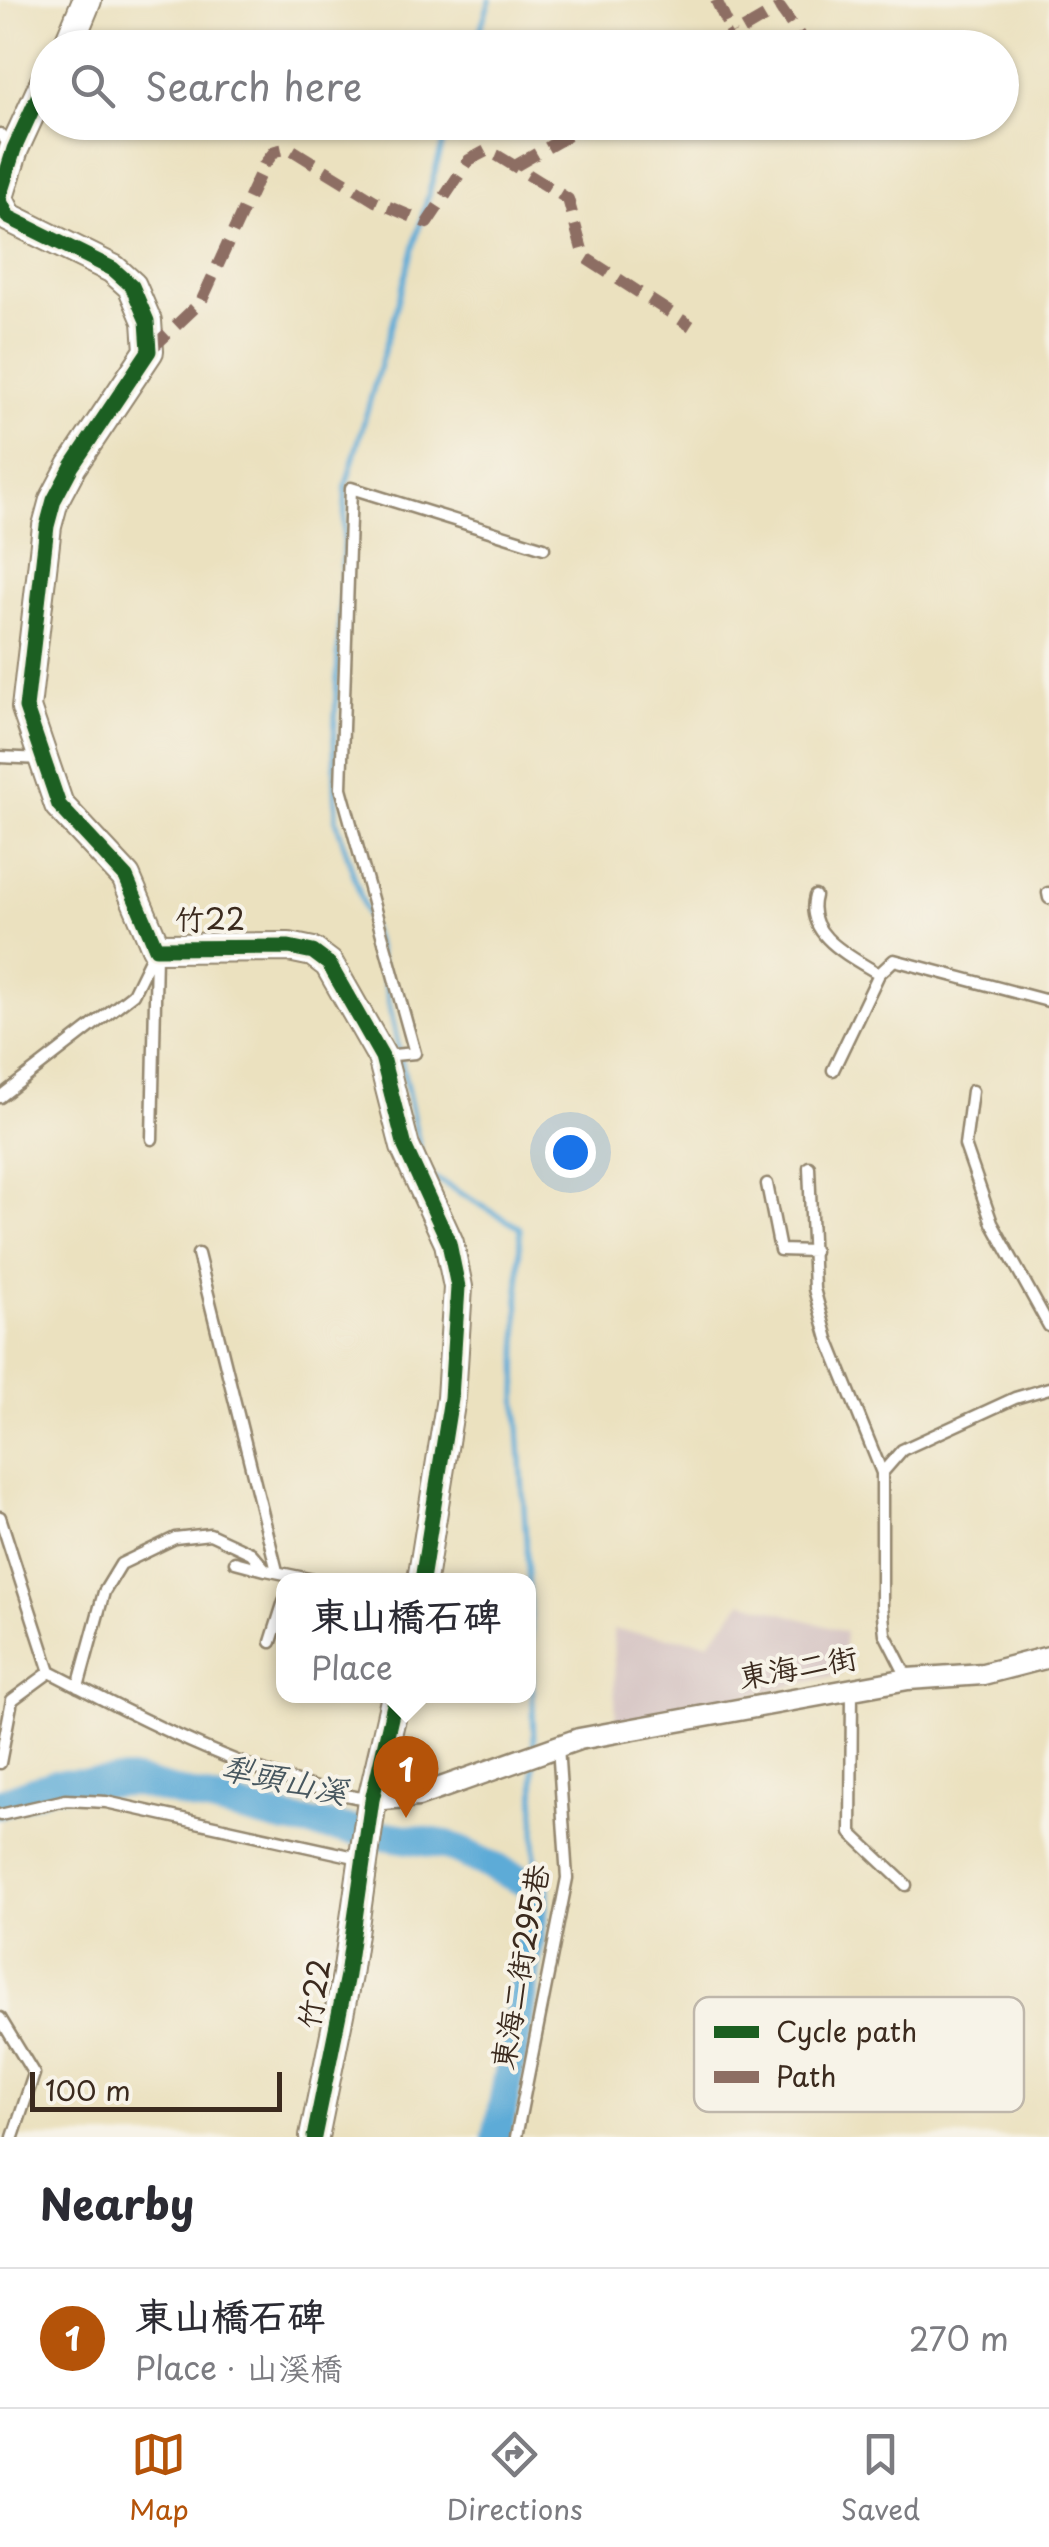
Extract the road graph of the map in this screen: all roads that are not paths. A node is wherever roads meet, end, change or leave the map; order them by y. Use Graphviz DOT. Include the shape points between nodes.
graph roads {
  1 [pos="87,0"];
  2 [pos="74,30"];
  3 [pos="30,104"];
  4 [pos="7,142"];
  5 [pos="0,198"];
  6 [pos="544,548"];
  7 [pos="0,757"];
  8 [pos="42,759"];
  9 [pos="815,896"];
  10 [pos="156,948"];
  11 [pos="879,974"];
  12 [pos="1049,998"];
  13 [pos="382,1056"];
  14 [pos="833,1070"];
  15 [pos="972,1091"];
  16 [pos="0,1096"];
  17 [pos="152,1138"];
  18 [pos="809,1167"];
  19 [pos="766,1184"];
  20 [pos="814,1250"];
  21 [pos="198,1254"];
  22 [pos="1049,1326"];
  23 [pos="1049,1388"];
  24 [pos="882,1473"];
  25 [pos="0,1517"];
  26 [pos="235,1562"];
  27 [pos="271,1570"];
  28 [pos="278,1573"];
  29 [pos="423,1573"];
  30 [pos="276,1626"];
  31 [pos="271,1642"];
  32 [pos="1049,1657"];
  33 [pos="50,1672"];
  34 [pos="908,1679"];
  35 [pos="78,1687"];
  36 [pos="852,1688"];
  37 [pos="394,1703"];
  38 [pos="558,1745"];
  39 [pos="0,1763"];
  40 [pos="372,1800"];
  41 [pos="0,1815"];
  42 [pos="365,1859"];
  43 [pos="906,1886"];
  44 [pos="0,2018"];
  45 [pos="14,2137"];
  46 [pos="314,2137"];
  47 [pos="516,2137"];
  1 -- 2 [label="street"];
  3 -- 4 [label="street, 竹22 / 竹22"];
  4 -- 5 [label="street, 竹22 / 竹22"];
  5 -- 8 [label="street, 竹22 / 竹22" via="8,217 113,269 132,286 146,321 148,351 72,466 50,513 26,708"];
  6 -- 13 [label="lane" via="352,488 341,788 415,1054"];
  7 -- 8 [label="lane"];
  8 -- 10 [label="street, 竹22 / 竹22" via="58,805 126,877"];
  9 -- 11 [label="lane" via="815,924 840,950"];
  10 -- 13 [label="street, 竹22 / 竹22" via="313,952 328,964"];
  10 -- 16 [label="lane" via="133,994"];
  10 -- 17 [label="lane"];
  11 -- 12 [label="lane" via="894,960"];
  11 -- 14 [label="lane"];
  13 -- 29 [label="street, 竹22 / 竹22" via="405,1147 449,1243 458,1287 451,1398"];
  15 -- 22 [label="lane" via="965,1145 992,1223"];
  18 -- 20 [label="lane"];
  19 -- 20 [label="lane" via="780,1250"];
  20 -- 24 [label="lane" via="814,1289 828,1339"];
  21 -- 27 [label="lane"];
  23 -- 24 [label="lane" via="902,1450"];
  24 -- 34 [label="lane" via="882,1606 886,1634"];
  25 -- 33 [label="lane"];
  26 -- 27 [label="lane"];
  27 -- 28 [label="lane"];
  27 -- 35 [label="lane" via="210,1534 175,1538 122,1564 104,1592"];
  30 -- 31 [label="lane"];
  32 -- 34 [label="street, 東海二街" via="983,1674"];
  33 -- 35 [label="lane"];
  33 -- 39 [label="lane" via="12,1700"];
  34 -- 36 [label="street, 東海二街"];
  35 -- 40 [label="lane" via="259,1768 322,1792"];
  36 -- 38 [label="street, 東海二街"];
  36 -- 43 [label="lane" via="851,1833"];
  37 -- 40 [label="street, 竹22"];
  38 -- 40 [label="street, 東海二街" via="418,1796"];
  38 -- 47 [label="lane, 東海二街295巷" via="566,1878"];
  40 -- 42 [label="street, 竹22"];
  41 -- 42 [label="lane" via="66,1800 106,1802"];
  42 -- 46 [label="street, 竹22 / 竹22"];
  44 -- 45 [label="lane" via="34,2074"];
}
